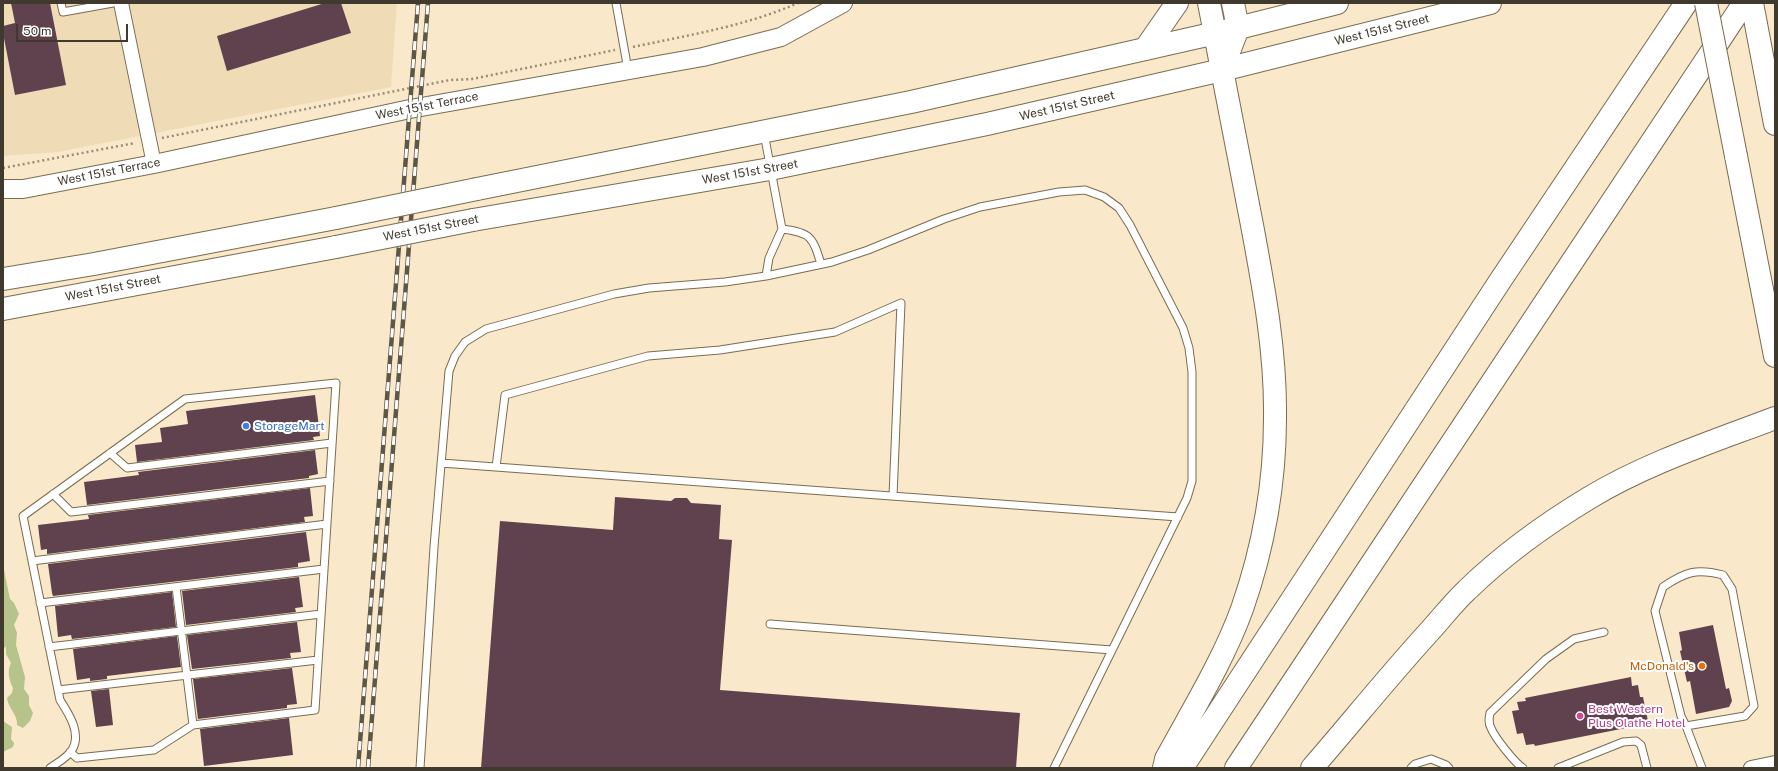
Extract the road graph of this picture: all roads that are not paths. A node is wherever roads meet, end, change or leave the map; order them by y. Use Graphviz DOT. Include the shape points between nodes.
graph roads {
  1 [pos="61,3"];
  2 [pos="113,3"];
  3 [pos="121,3"];
  4 [pos="616,3"];
  5 [pos="843,3"];
  6 [pos="1177,3"];
  7 [pos="1209,3"];
  8 [pos="1233,3"];
  9 [pos="1337,3"];
  10 [pos="1490,3"];
  11 [pos="1686,3"];
  12 [pos="1706,3"];
  13 [pos="1744,3"];
  14 [pos="1752,3"];
  15 [pos="1238,28"];
  16 [pos="1215,33"];
  17 [pos="1145,49"];
  18 [pos="628,70"];
  19 [pos="1222,70"];
  20 [pos="1775,124"];
  21 [pos="764,131"];
  22 [pos="154,164"];
  23 [pos="770,169"];
  24 [pos="3,190"];
  25 [pos="782,229"];
  26 [pos="821,264"];
  27 [pos="766,276"];
  28 [pos="3,279"];
  29 [pos="3,309"];
  30 [pos="1775,356"];
  31 [pos="1775,418"];
  32 [pos="332,443"];
  33 [pos="110,453"];
  34 [pos="441,463"];
  35 [pos="496,467"];
  36 [pos="330,481"];
  37 [pos="53,494"];
  38 [pos="893,496"];
  39 [pos="1178,517"];
  40 [pos="327,524"];
  41 [pos="32,560"];
  42 [pos="324,569"];
  43 [pos="176,587"];
  44 [pos="40,603"];
  45 [pos="321,614"];
  46 [pos="770,624"];
  47 [pos="181,631"];
  48 [pos="1604,632"];
  49 [pos="49,647"];
  50 [pos="1112,650"];
  51 [pos="318,660"];
  52 [pos="187,675"];
  53 [pos="58,690"];
  54 [pos="193,725"];
  55 [pos="1686,726"];
  56 [pos="70,752"];
  57 [pos="1775,763"];
  58 [pos="50,768"];
  59 [pos="420,768"];
  60 [pos="1054,768"];
  61 [pos="1164,768"];
  62 [pos="1182,768"];
  63 [pos="1236,768"];
  64 [pos="1312,768"];
  65 [pos="1411,768"];
  66 [pos="1449,768"];
  67 [pos="1523,768"];
  68 [pos="1558,768"];
  69 [pos="1647,768"];
  70 [pos="1702,768"];
  71 [pos="1751,768"];
  1 -- 2 [label="lane" via="63,12"];
  3 -- 22 [label="street"];
  4 -- 18 [label="lane"];
  5 -- 18 [label="street, West 151st Terrace" via="781,37 703,57"];
  6 -- 17 [label="main road"];
  7 -- 16 [label="main road"];
  8 -- 15 [label="main road"];
  9 -- 15 [label="main road"];
  10 -- 19 [label="main road, West 151st Street"];
  11 -- 62 [label="main road" via="1500,281"];
  12 -- 30 [label="main road, bridge"];
  13 -- 63 [label="main road"];
  14 -- 20 [label="main road"];
  15 -- 16 [label="main road"];
  15 -- 19 [label="main road"];
  16 -- 17 [label="main road"];
  16 -- 19 [label="main road"];
  17 -- 21 [label="main road" via="912,102"];
  18 -- 22 [label="street, West 151st Terrace" via="415,108"];
  19 -- 23 [label="main road, West 151st Street" via="987,124"];
  19 -- 61 [label="main road" via="1262,282 1271,346 1275,419 1270,494 1242,607 1231,637 1166,759"];
  21 -- 23 [label="lane"];
  21 -- 28 [label="main road, bridge" via="336,218"];
  22 -- 24 [label="street, West 151st Terrace" via="23,189"];
  23 -- 25 [label="lane"];
  23 -- 29 [label="main road, West 151st Street, bridge" via="474,220"];
  25 -- 26 [label="lane" via="797,231 813,241"];
  25 -- 27 [label="lane" via="769,258"];
  26 -- 27 [label="lane"];
  26 -- 39 [label="lane" via="868,250 980,207 1059,192 1085,190 1104,197 1119,208 1130,225 1183,328 1189,348 1192,372 1192,481"];
  27 -- 34 [label="lane" via="614,294 486,329 465,342 449,371"];
  31 -- 64 [label="main road" via="1682,452 1630,476 1590,497 1534,535 1466,591"];
  32 -- 33 [label="lane" via="127,468"];
  32 -- 33 [label="lane" via="336,383 185,399"];
  32 -- 36 [label="lane"];
  33 -- 37 [label="lane"];
  34 -- 35 [label="lane"];
  34 -- 59 [label="lane"];
  35 -- 38 [label="lane"];
  35 -- 38 [label="lane" via="505,395 648,356 720,350 835,332 901,303"];
  36 -- 37 [label="lane" via="71,512"];
  36 -- 40 [label="lane"];
  37 -- 41 [label="lane" via="23,516"];
  38 -- 39 [label="lane"];
  39 -- 50 [label="lane"];
  40 -- 41 [label="lane"];
  40 -- 42 [label="lane"];
  41 -- 44 [label="lane"];
  42 -- 43 [label="lane"];
  42 -- 45 [label="lane"];
  43 -- 44 [label="lane"];
  43 -- 47 [label="lane"];
  44 -- 49 [label="lane"];
  45 -- 47 [label="lane"];
  45 -- 51 [label="lane"];
  46 -- 50 [label="lane"];
  47 -- 49 [label="lane"];
  47 -- 52 [label="lane"];
  48 -- 67 [label="lane" via="1574,638 1546,659 1490,712 1491,728"];
  49 -- 53 [label="lane"];
  50 -- 60 [label="lane"];
  51 -- 52 [label="lane"];
  51 -- 54 [label="lane" via="315,710"];
  52 -- 53 [label="lane"];
  52 -- 54 [label="lane"];
  53 -- 56 [label="lane" via="60,700 73,720 76,741"];
  54 -- 56 [label="lane" via="154,750 77,758"];
  55 -- 55 [label="lane" via="1745,716 1754,706 1732,589 1723,575 1706,571 1681,575 1663,587 1656,611 1681,716"];
  55 -- 70 [label="lane"];
  56 -- 58 [label="lane"];
  57 -- 71 [label="street"];
  65 -- 66 [label="lane" via="1431,758"];
  68 -- 69 [label="lane" via="1623,742 1636,741 1641,745"];
}
